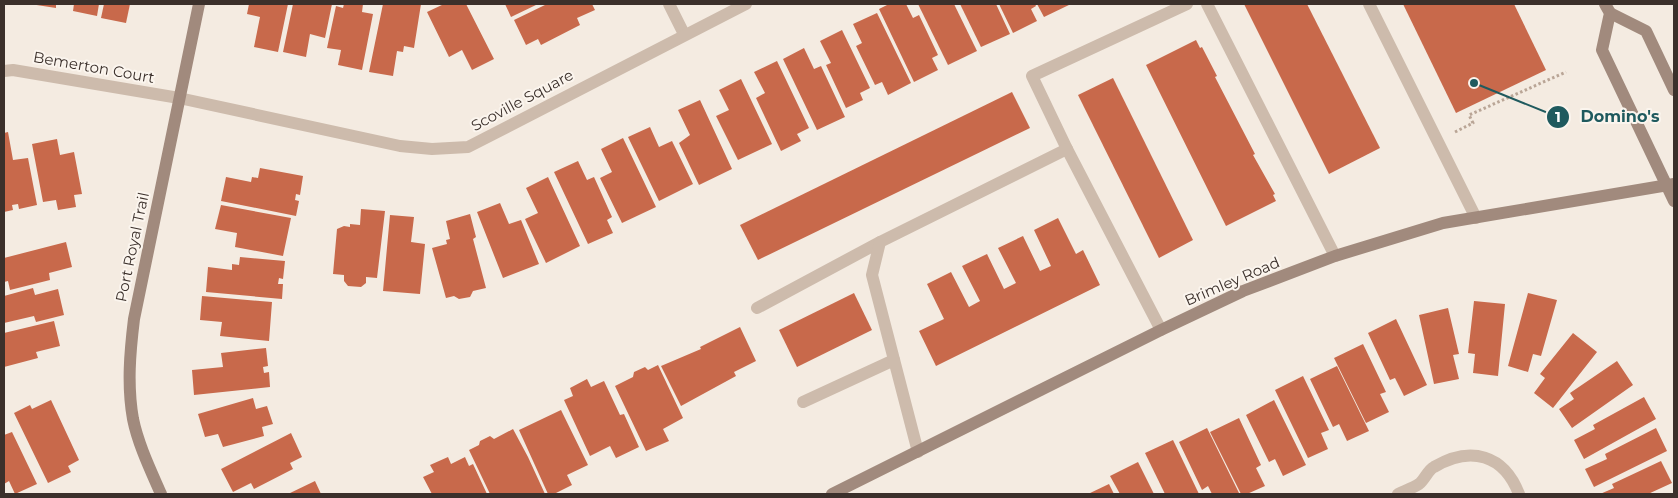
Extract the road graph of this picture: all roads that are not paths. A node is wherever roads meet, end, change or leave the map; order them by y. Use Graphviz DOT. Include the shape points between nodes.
graph roads {
  1 [pos="199,4"];
  2 [pos="670,4"];
  3 [pos="746,4"];
  4 [pos="1187,4"];
  5 [pos="1207,4"];
  6 [pos="1369,4"];
  7 [pos="1607,8"];
  8 [pos="684,34"];
  9 [pos="4,71"];
  10 [pos="1674,90"];
  11 [pos="179,98"];
  12 [pos="1067,149"];
  13 [pos="1670,185"];
  14 [pos="1674,200"];
  15 [pos="1476,218"];
  16 [pos="880,242"];
  17 [pos="1335,256"];
  18 [pos="757,308"];
  19 [pos="1161,330"];
  20 [pos="894,360"];
  21 [pos="803,402"];
  22 [pos="918,452"];
  23 [pos="161,494"];
  24 [pos="832,494"];
  25 [pos="1398,494"];
  26 [pos="1519,494"];
  1 -- 11 [label="main road, Port Royal Trail"];
  2 -- 8 [label="street"];
  3 -- 8 [label="street, Scoville Square"];
  4 -- 12 [label="street" via="1032,76"];
  5 -- 17 [label="street"];
  6 -- 15 [label="street"];
  7 -- 10 [label="main road" via="1646,31"];
  7 -- 13 [label="main road" via="1602,50"];
  8 -- 11 [label="street, Scoville Square" via="468,147 432,149 400,146"];
  9 -- 11 [label="street, Bemerton Court"];
  11 -- 23 [label="main road, Port Royal Trail" via="134,319 130,356 133,420"];
  12 -- 16 [label="street"];
  12 -- 19 [label="street"];
  13 -- 14 [label="main road"];
  13 -- 15 [label="main road, Brimley Road"];
  15 -- 17 [label="main road, Brimley Road" via="1443,223"];
  16 -- 18 [label="street"];
  16 -- 20 [label="street" via="872,275"];
  17 -- 19 [label="main road, Brimley Road" via="1243,291"];
  19 -- 22 [label="main road, Brimley Road"];
  20 -- 21 [label="street"];
  20 -- 22 [label="street"];
  22 -- 24 [label="main road, Brimley Road"];
  25 -- 26 [label="street" via="1419,484 1433,467 1460,455 1490,459 1503,467 1513,478"];
}
